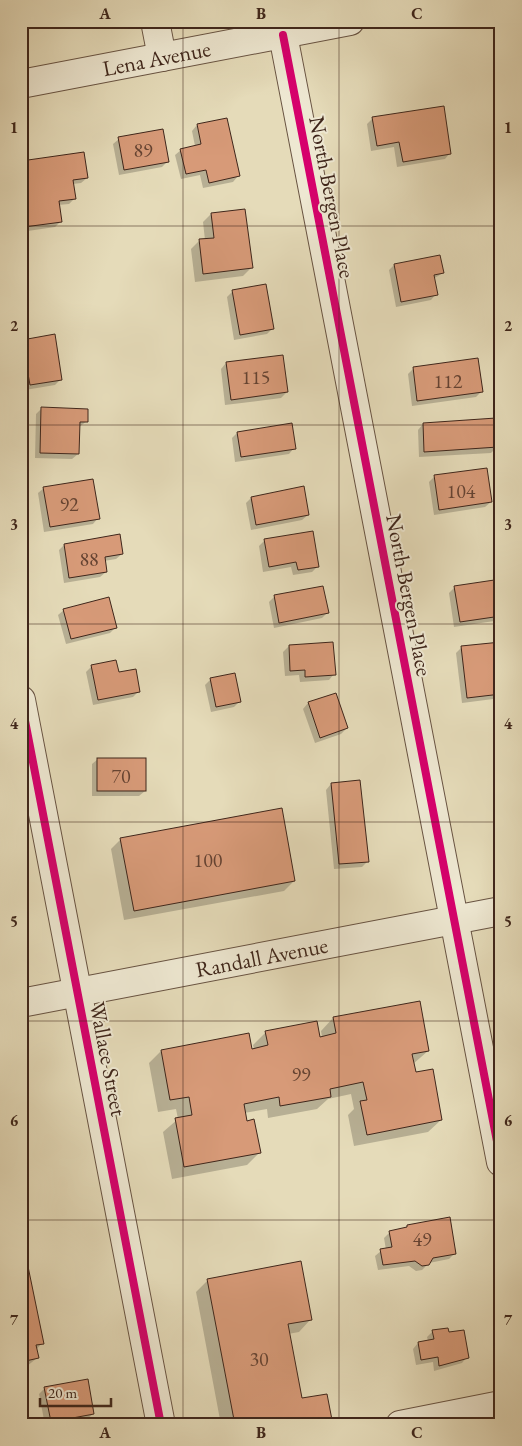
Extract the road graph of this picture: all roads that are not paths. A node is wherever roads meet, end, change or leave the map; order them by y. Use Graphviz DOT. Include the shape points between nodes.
graph roads {
  1 [pos="155,21"];
  2 [pos="350,21"];
  3 [pos="283,35"];
  4 [pos="162,57"];
  5 [pos="21,84"];
  6 [pos="21,700"];
  7 [pos="501,911"];
  8 [pos="454,920"];
  9 [pos="78,993"];
  10 [pos="21,1003"];
  11 [pos="501,1162"];
  12 [pos="501,1405"];
  13 [pos="161,1425"];
  14 [pos="400,1425"];
  1 -- 4 [label="street"];
  2 -- 3 [label="street, Lena Avenue"];
  3 -- 4 [label="street, Lena Avenue"];
  3 -- 8 [label="street, North Bergen Place"];
  4 -- 5 [label="street, Lena Avenue"];
  6 -- 9 [label="street, Wallace Street"];
  7 -- 8 [label="street, Randall Avenue"];
  8 -- 9 [label="street, Randall Avenue"];
  8 -- 11 [label="street, North Bergen Place"];
  9 -- 10 [label="street, Randall Avenue"];
  9 -- 13 [label="street, Wallace Street"];
  12 -- 14 [label="street"];
}
